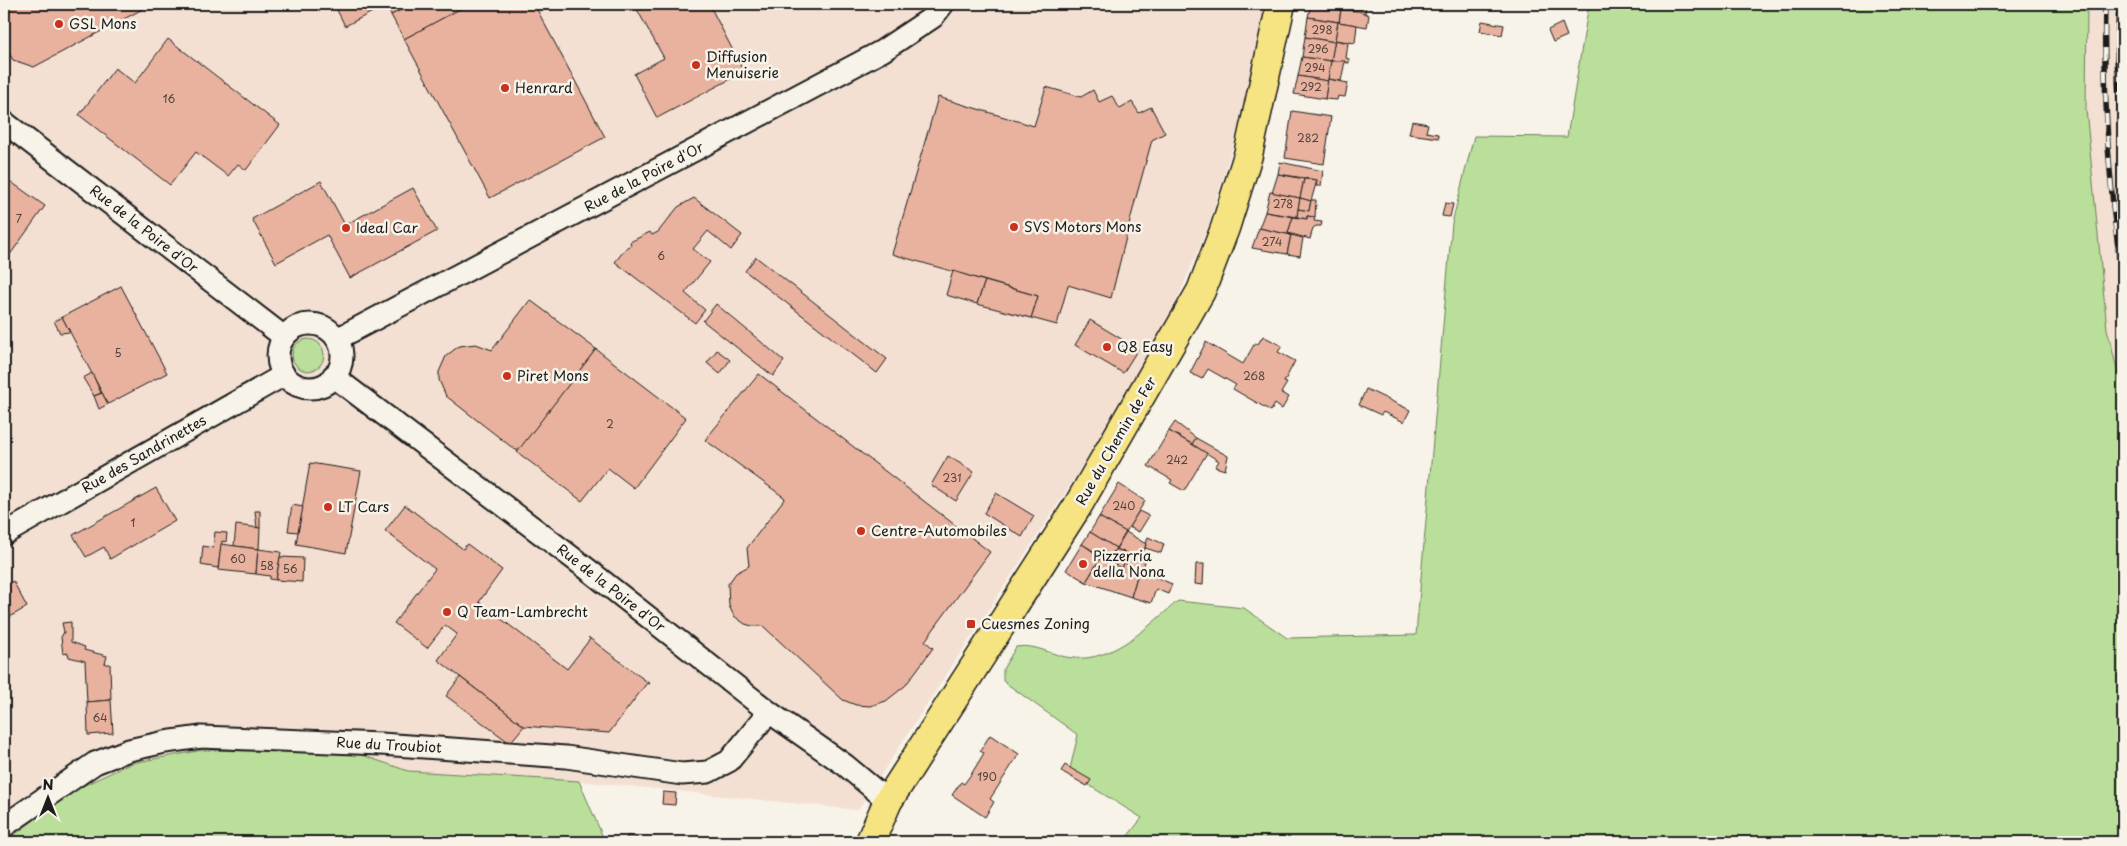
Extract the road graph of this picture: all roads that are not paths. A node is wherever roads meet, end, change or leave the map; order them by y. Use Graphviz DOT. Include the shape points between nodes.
graph roads {
  1 [pos="943,4"];
  2 [pos="1281,4"];
  3 [pos="4,122"];
  4 [pos="284,337"];
  5 [pos="337,339"];
  6 [pos="284,375"];
  7 [pos="333,376"];
  8 [pos="4,534"];
  9 [pos="769,712"];
  10 [pos="888,801"];
  11 [pos="4,826"];
  12 [pos="870,842"];
  1 -- 5 [label="street, Rue de la Poire d'Or" via="933,17 882,52"];
  2 -- 10 [label="main road, Rue du Chemin de Fer" via="1248,155 1201,291 1077,507"];
  3 -- 4 [label="street, Rue de la Poire d'Or"];
  4 -- 5 [label="street" via="300,325 311,324 330,331"];
  4 -- 6 [label="street" via="278,356"];
  5 -- 7 [label="street" via="341,358"];
  6 -- 7 [label="street" via="299,386 308,387 326,383"];
  6 -- 8 [label="street, Rue des Sandrinettes"];
  7 -- 9 [label="street, Rue de la Poire d'Or"];
  9 -- 10 [label="street, Rue de la Poire d'Or" via="845,765"];
  9 -- 11 [label="street, Rue du Troubiot" via="729,761 708,772 682,774 566,757 381,744 201,737 165,742 129,750 96,764"];
  10 -- 12 [label="main road, Rue du Chemin de Fer"];
}
